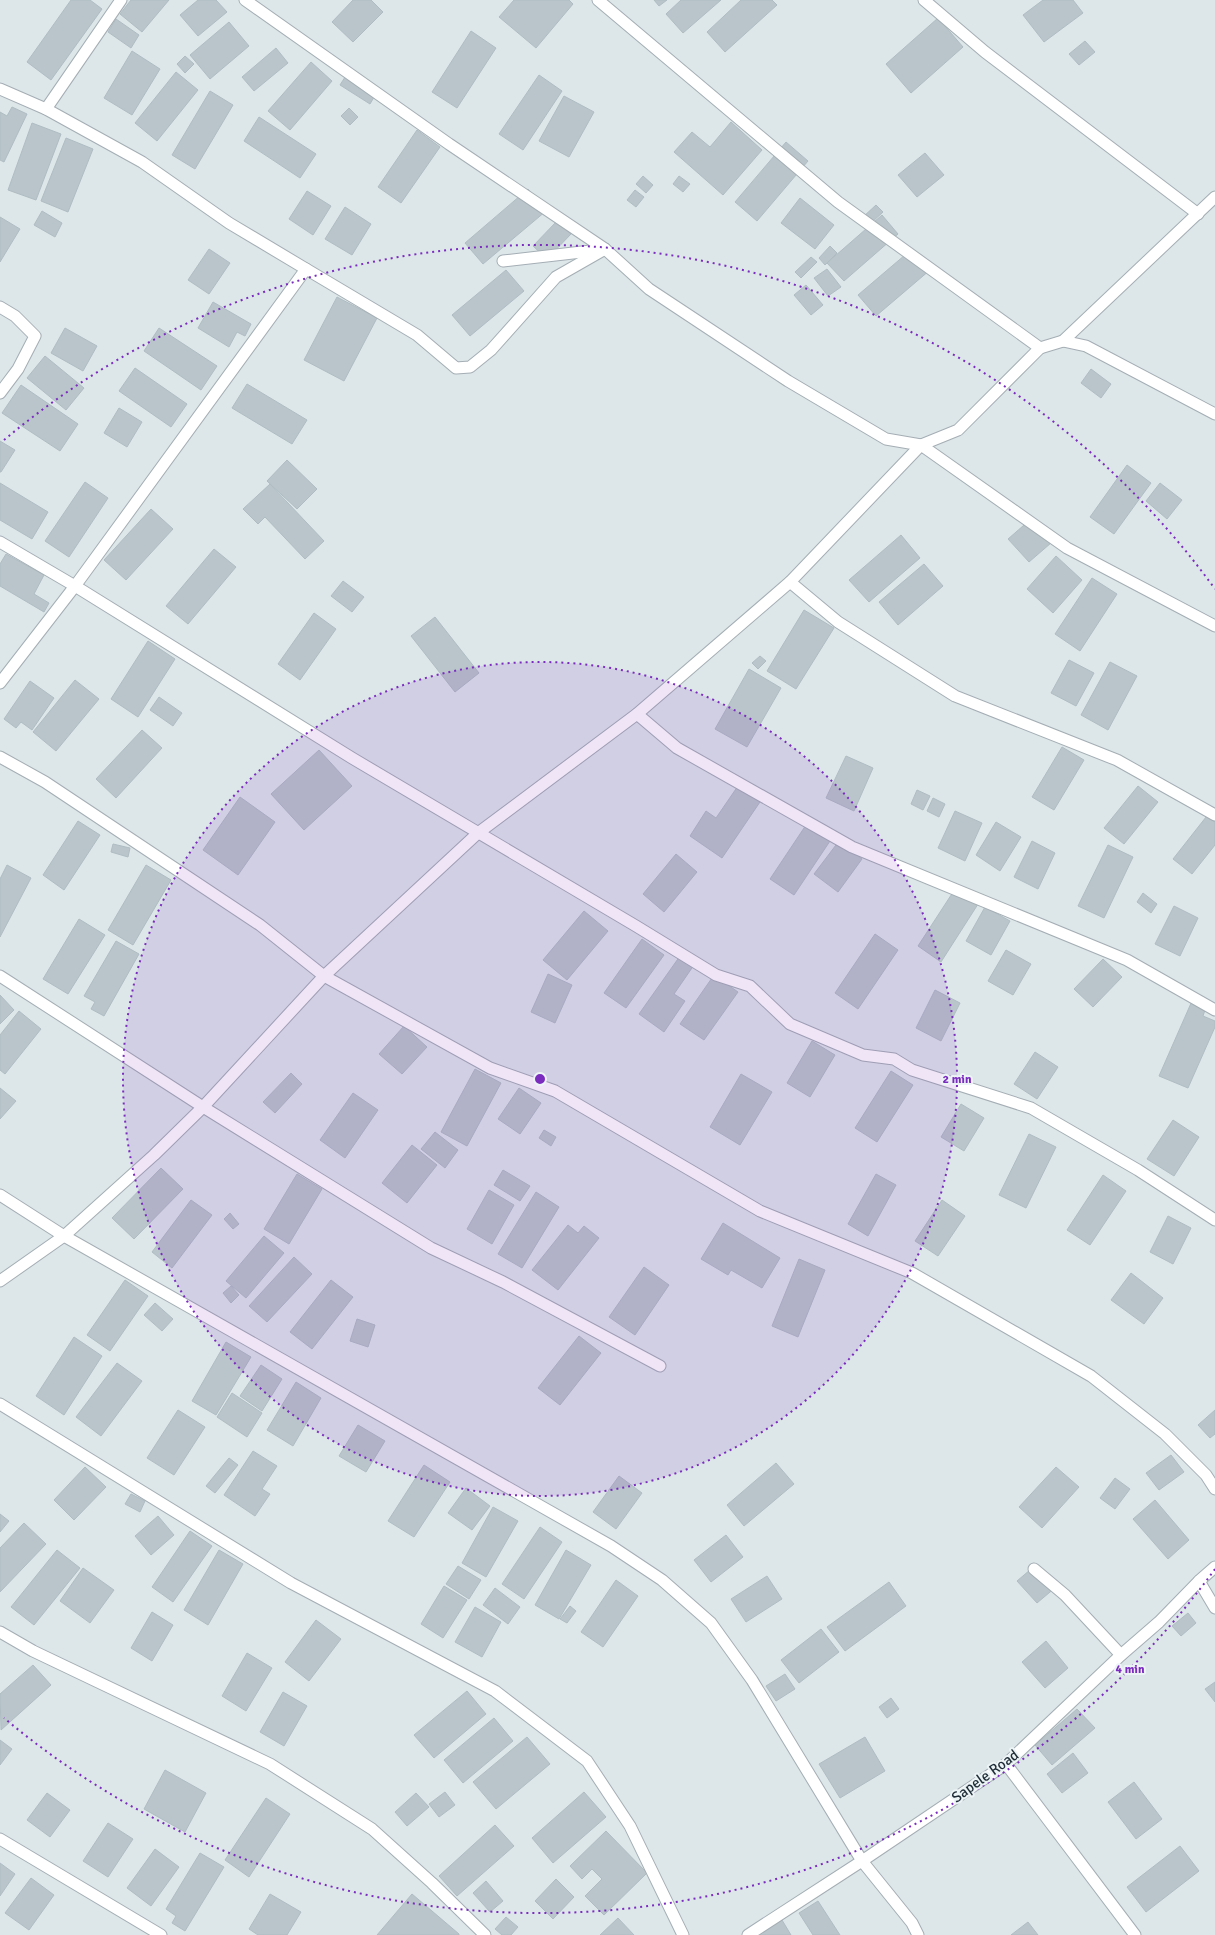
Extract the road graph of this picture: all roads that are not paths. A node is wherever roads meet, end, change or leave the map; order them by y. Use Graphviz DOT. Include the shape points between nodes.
graph roads {
  1 [pos="121,0"];
  2 [pos="245,0"];
  3 [pos="598,0"];
  4 [pos="924,0"];
  5 [pos="0,89"];
  6 [pos="46,109"];
  7 [pos="1215,197"];
  8 [pos="1198,214"];
  9 [pos="605,249"];
  10 [pos="503,261"];
  11 [pos="306,269"];
  12 [pos="0,306"];
  13 [pos="1063,341"];
  14 [pos="1040,348"];
  15 [pos="0,393"];
  16 [pos="1215,414"];
  17 [pos="921,444"];
  18 [pos="0,542"];
  19 [pos="790,582"];
  20 [pos="75,586"];
  21 [pos="1215,626"];
  22 [pos="0,683"];
  23 [pos="637,714"];
  24 [pos="0,757"];
  25 [pos="1215,815"];
  26 [pos="478,833"];
  27 [pos="0,976"];
  28 [pos="324,976"];
  29 [pos="1215,1010"];
  30 [pos="203,1107"];
  31 [pos="0,1195"];
  32 [pos="1215,1220"];
  33 [pos="64,1236"];
  34 [pos="0,1281"];
  35 [pos="660,1366"];
  36 [pos="0,1404"];
  37 [pos="1215,1489"];
  38 [pos="1215,1568"];
  39 [pos="1034,1569"];
  40 [pos="1199,1581"];
  41 [pos="1215,1608"];
  42 [pos="0,1632"];
  43 [pos="1121,1655"];
  44 [pos="1006,1764"];
  45 [pos="0,1839"];
  46 [pos="862,1861"];
  47 [pos="161,1935"];
  48 [pos="485,1935"];
  49 [pos="683,1935"];
  50 [pos="748,1935"];
  51 [pos="918,1935"];
  52 [pos="1134,1935"];
  1 -- 6 [label="street"];
  2 -- 9 [label="street" via="449,144"];
  3 -- 14 [label="street" via="838,202"];
  4 -- 8 [label="street" via="985,52"];
  5 -- 6 [label="street"];
  6 -- 11 [label="street" via="142,162 229,223"];
  7 -- 8 [label="street"];
  8 -- 13 [label="street"];
  9 -- 10 [label="street"];
  9 -- 11 [label="street" via="556,277 491,350 470,367 456,368 417,335"];
  9 -- 17 [label="street" via="649,288 788,381 886,439"];
  11 -- 20 [label="street"];
  12 -- 15 [label="street" via="15,316 35,336 18,369"];
  13 -- 14 [label="street"];
  13 -- 16 [label="street" via="1086,346"];
  14 -- 17 [label="street" via="958,430"];
  17 -- 19 [label="street"];
  17 -- 21 [label="street" via="1067,548"];
  18 -- 20 [label="street"];
  19 -- 23 [label="street"];
  19 -- 25 [label="street" via="838,622 955,696 1117,760"];
  20 -- 22 [label="street"];
  20 -- 26 [label="street"];
  23 -- 26 [label="street"];
  23 -- 29 [label="street" via="677,748 852,847 1127,960"];
  24 -- 28 [label="street" via="45,782 260,925"];
  26 -- 28 [label="street"];
  26 -- 32 [label="street" via="716,975 750,986 790,1024 863,1055 894,1059 912,1070 1031,1108 1138,1170"];
  27 -- 30 [label="street"];
  28 -- 30 [label="street"];
  28 -- 37 [label="street" via="490,1068 555,1091 760,1211 912,1273 1030,1339 1091,1376 1165,1434 1206,1475"];
  30 -- 33 [label="street"];
  30 -- 35 [label="street" via="431,1248 503,1282"];
  31 -- 33 [label="street"];
  33 -- 34 [label="street"];
  33 -- 46 [label="street" via="604,1542 662,1580 711,1623 752,1680"];
  36 -- 49 [label="street" via="291,1583 495,1691 587,1761 630,1826"];
  38 -- 40 [label="street, Sapele Road"];
  39 -- 43 [label="street" via="1065,1595"];
  40 -- 41 [label="street"];
  40 -- 43 [label="street, Sapele Road" via="1159,1622"];
  42 -- 48 [label="street" via="33,1651 270,1764 372,1829"];
  43 -- 44 [label="street, Sapele Road"];
  44 -- 46 [label="street, Sapele Road"];
  44 -- 52 [label="street"];
  45 -- 47 [label="street"];
  46 -- 50 [label="street, Sapele Road"];
  46 -- 51 [label="street" via="912,1923"];
}
